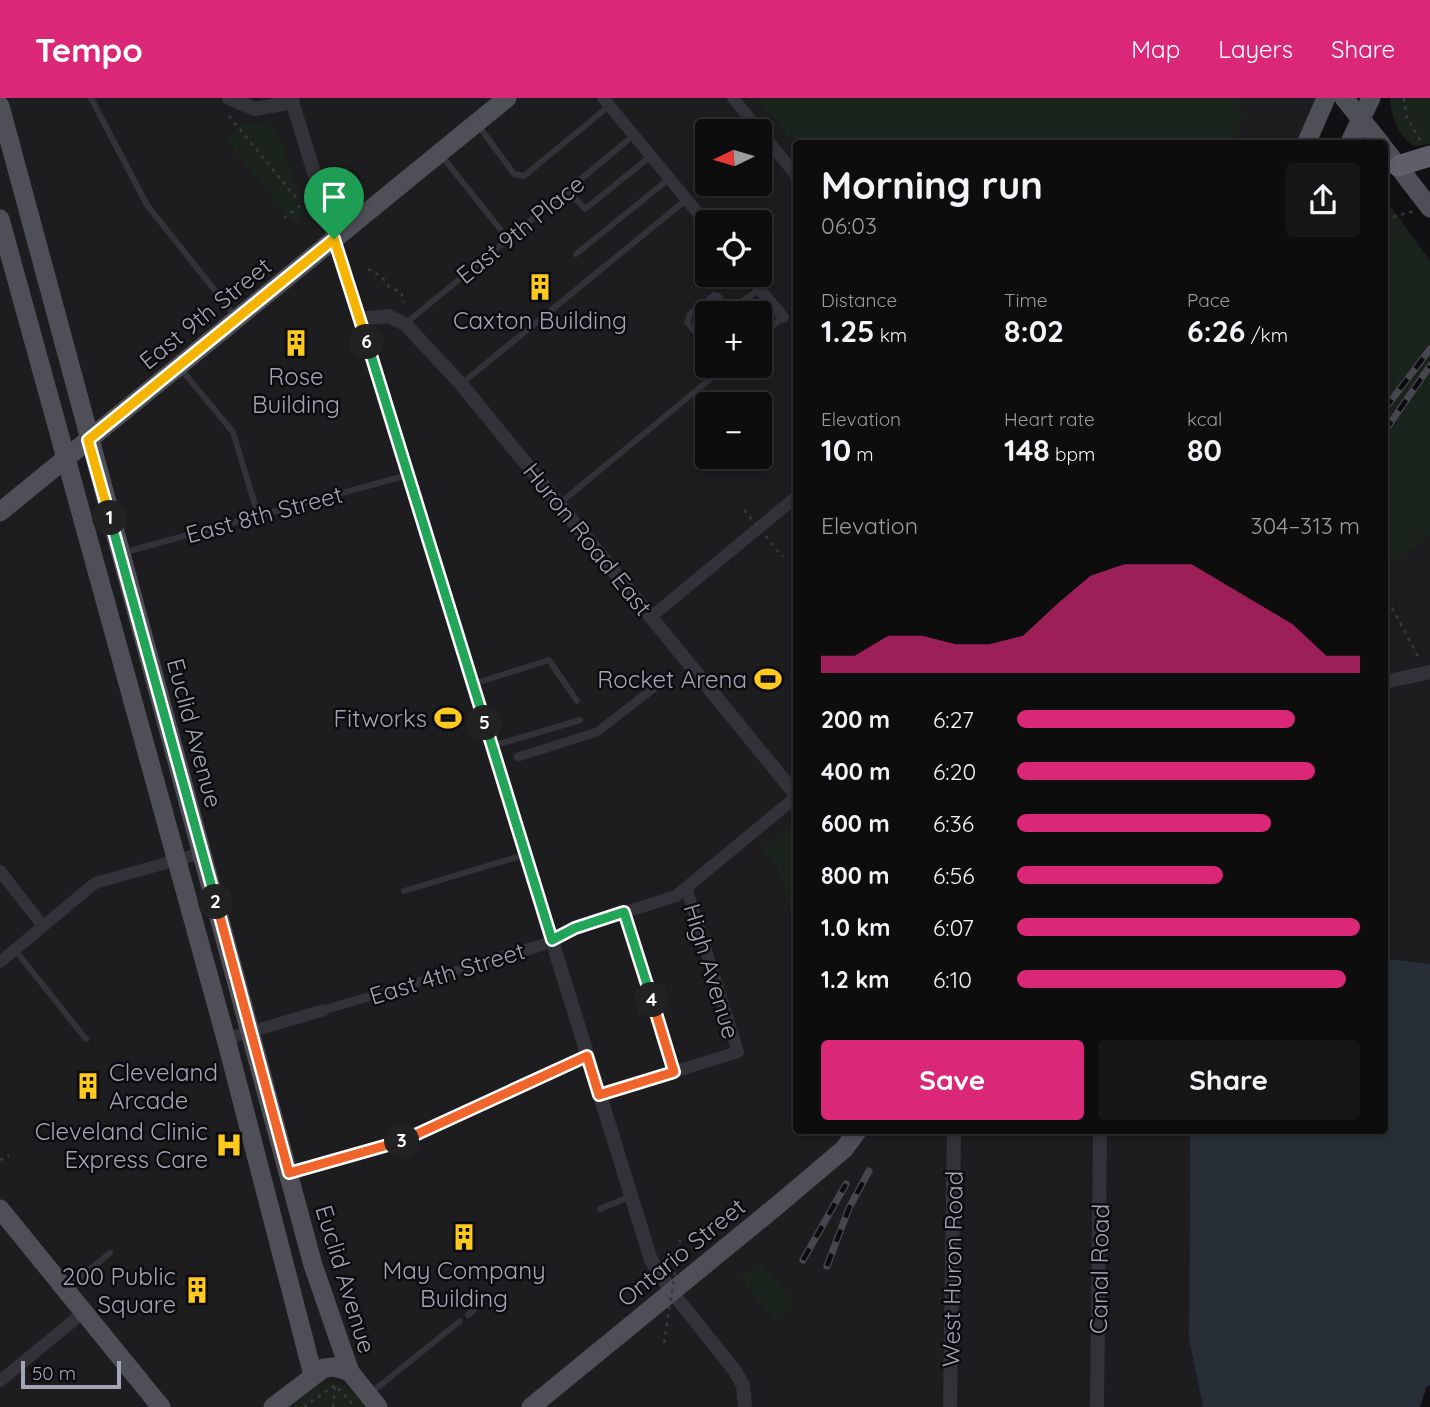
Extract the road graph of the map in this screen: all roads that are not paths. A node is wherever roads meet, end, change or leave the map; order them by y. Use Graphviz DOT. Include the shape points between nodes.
graph roads {
  1 [pos="91,98"];
  2 [pos="229,98"];
  3 [pos="507,98"];
  4 [pos="733,98"];
  5 [pos="1326,98"];
  6 [pos="1344,98"];
  7 [pos="1371,98"];
  8 [pos="292,100"];
  9 [pos="607,102"];
  10 [pos="0,106"];
  11 [pos="1361,119"];
  12 [pos="477,123"];
  13 [pos="635,135"];
  14 [pos="1308,140"];
  15 [pos="1351,140"];
  16 [pos="1378,140"];
  17 [pos="1427,150"];
  18 [pos="440,153"];
  19 [pos="651,156"];
  20 [pos="1391,169"];
  21 [pos="793,171"];
  22 [pos="670,178"];
  23 [pos="568,190"];
  24 [pos="687,199"];
  25 [pos="1430,208"];
  26 [pos="696,210"];
  27 [pos="0,219"];
  28 [pos="334,239"];
  29 [pos="508,239"];
  30 [pos="576,254"];
  31 [pos="760,289"];
  32 [pos="706,301"];
  33 [pos="720,301"];
  34 [pos="745,301"];
  35 [pos="695,310"];
  36 [pos="783,317"];
  37 [pos="237,319"];
  38 [pos="360,319"];
  39 [pos="405,324"];
  40 [pos="772,327"];
  41 [pos="695,330"];
  42 [pos="179,366"];
  43 [pos="711,378"];
  44 [pos="461,384"];
  45 [pos="88,440"];
  46 [pos="67,460"];
  47 [pos="408,475"];
  48 [pos="793,500"];
  49 [pos="559,503"];
  50 [pos="0,512"];
  51 [pos="258,515"];
  52 [pos="120,553"];
  53 [pos="651,617"];
  54 [pos="1426,668"];
  55 [pos="668,677"];
  56 [pos="1388,681"];
  57 [pos="473,684"];
  58 [pos="577,701"];
  59 [pos="580,719"];
  60 [pos="492,746"];
  61 [pos="518,757"];
  62 [pos="793,792"];
  63 [pos="793,799"];
  64 [pos="202,852"];
  65 [pos="526,855"];
  66 [pos="177,860"];
  67 [pos="0,871"];
  68 [pos="687,890"];
  69 [pos="404,891"];
  70 [pos="624,912"];
  71 [pos="43,926"];
  72 [pos="552,940"];
  73 [pos="15,950"];
  74 [pos="0,962"];
  75 [pos="465,968"];
  76 [pos="324,1010"];
  77 [pos="251,1033"];
  78 [pos="86,1039"];
  79 [pos="226,1039"];
  80 [pos="587,1056"];
  81 [pos="674,1072"];
  82 [pos="599,1095"];
  83 [pos="855,1134"];
  84 [pos="954,1134"];
  85 [pos="1100,1134"];
  86 [pos="289,1173"];
  87 [pos="631,1196"];
  88 [pos="0,1209"];
  89 [pos="600,1209"];
  90 [pos="110,1253"];
  91 [pos="66,1290"];
  92 [pos="672,1292"];
  93 [pos="475,1309"];
  94 [pos="84,1312"];
  95 [pos="468,1315"];
  96 [pos="460,1321"];
  97 [pos="350,1372"];
  98 [pos="313,1375"];
  99 [pos="0,1381"];
  100 [pos="362,1404"];
  101 [pos="161,1407"];
  102 [pos="273,1407"];
  103 [pos="531,1407"];
  104 [pos="745,1407"];
  105 [pos="950,1407"];
  106 [pos="1097,1407"];
  1 -- 37 [label="lane" via="147,205"];
  2 -- 8 [label="street" via="255,108"];
  3 -- 12 [label="main road, East 9th Street"];
  4 -- 21 [label="street"];
  5 -- 14 [label="main road"];
  6 -- 11 [label="main road"];
  7 -- 11 [label="main road"];
  8 -- 28 [label="street"];
  9 -- 12 [label="lane" via="524,176 514,174"];
  9 -- 13 [label="street"];
  10 -- 45 [label="main road, Euclid Avenue"];
  11 -- 15 [label="main road"];
  11 -- 16 [label="main road"];
  12 -- 18 [label="main road, East 9th Street"];
  13 -- 19 [label="street"];
  13 -- 23 [label="lane, East 9th Place"];
  17 -- 20 [label="highway"];
  18 -- 28 [label="main road, East 9th Street"];
  18 -- 29 [label="lane"];
  19 -- 22 [label="street"];
  19 -- 23 [label="lane" via="585,209"];
  20 -- 25 [label="main road"];
  22 -- 24 [label="street"];
  22 -- 30 [label="lane"];
  23 -- 29 [label="lane, East 9th Place"];
  24 -- 26 [label="street"];
  24 -- 44 [label="lane"];
  27 -- 46 [label="main road, Euclid Avenue"];
  28 -- 37 [label="main road, East 9th Street"];
  28 -- 38 [label="street"];
  29 -- 39 [label="lane, East 9th Place"];
  31 -- 34 [label="lane"];
  31 -- 36 [label="street"];
  32 -- 33 [label="lane" via="713,295"];
  35 -- 41 [label="lane" via="686,318"];
  36 -- 40 [label="lane"];
  37 -- 42 [label="main road, East 9th Street"];
  38 -- 39 [label="street" via="388,316"];
  38 -- 47 [label="street"];
  39 -- 44 [label="street, Huron Road East"];
  42 -- 45 [label="main road, East 9th Street"];
  42 -- 51 [label="lane" via="233,432"];
  43 -- 49 [label="lane"];
  44 -- 49 [label="street, Huron Road East"];
  45 -- 46 [label="main road, East 9th Street"];
  45 -- 52 [label="main road, Euclid Avenue"];
  46 -- 50 [label="main road, East 9th Street"];
  46 -- 66 [label="main road, Euclid Avenue"];
  47 -- 51 [label="lane, East 8th Street"];
  47 -- 57 [label="street"];
  48 -- 53 [label="street"];
  49 -- 53 [label="street, Huron Road East"];
  51 -- 52 [label="lane, East 8th Street"];
  52 -- 64 [label="main road, Euclid Avenue"];
  53 -- 62 [label="street, Huron Road East"];
  54 -- 56 [label="street"];
  55 -- 61 [label="street" via="597,732"];
  57 -- 58 [label="lane" via="549,660"];
  57 -- 60 [label="street"];
  59 -- 60 [label="lane"];
  60 -- 65 [label="street"];
  63 -- 68 [label="street, East 4th Street"];
  64 -- 66 [label="street"];
  64 -- 77 [label="main road, Euclid Avenue"];
  65 -- 69 [label="lane"];
  65 -- 72 [label="street"];
  66 -- 71 [label="street" via="95,883"];
  66 -- 79 [label="main road, Euclid Avenue"];
  67 -- 71 [label="street"];
  68 -- 70 [label="street, East 4th Street"];
  68 -- 81 [label="street, High Avenue" via="738,1052"];
  70 -- 72 [label="street, East 4th Street"];
  70 -- 81 [label="lane"];
  71 -- 73 [label="street"];
  72 -- 75 [label="street, East 4th Street"];
  72 -- 80 [label="street"];
  73 -- 74 [label="street"];
  73 -- 78 [label="lane"];
  75 -- 76 [label="street, East 4th Street"];
  76 -- 77 [label="street, East 4th Street"];
  77 -- 79 [label="street, East 4th Street"];
  77 -- 86 [label="main road, Euclid Avenue"];
  79 -- 98 [label="main road, Euclid Avenue"];
  80 -- 82 [label="street"];
  80 -- 86 [label="lane" via="409,1139"];
  81 -- 82 [label="street"];
  82 -- 87 [label="street"];
  83 -- 92 [label="main road, Ontario Street" via="844,1149"];
  84 -- 105 [label="street, West Huron Road"];
  85 -- 106 [label="street, Canal Road"];
  86 -- 97 [label="main road, Euclid Avenue" via="313,1265"];
  87 -- 89 [label="lane"];
  87 -- 92 [label="street" via="651,1260"];
  88 -- 91 [label="main road"];
  90 -- 91 [label="lane"];
  91 -- 94 [label="main road"];
  92 -- 103 [label="main road, Ontario Street"];
  92 -- 104 [label="street" via="735,1371 743,1385"];
  93 -- 95 [label="lane"];
  94 -- 99 [label="street"];
  94 -- 101 [label="main road"];
  96 -- 100 [label="lane"];
  97 -- 98 [label="main road" via="329,1367"];
  97 -- 100 [label="main road, Euclid Avenue"];
  98 -- 102 [label="main road"];
}
